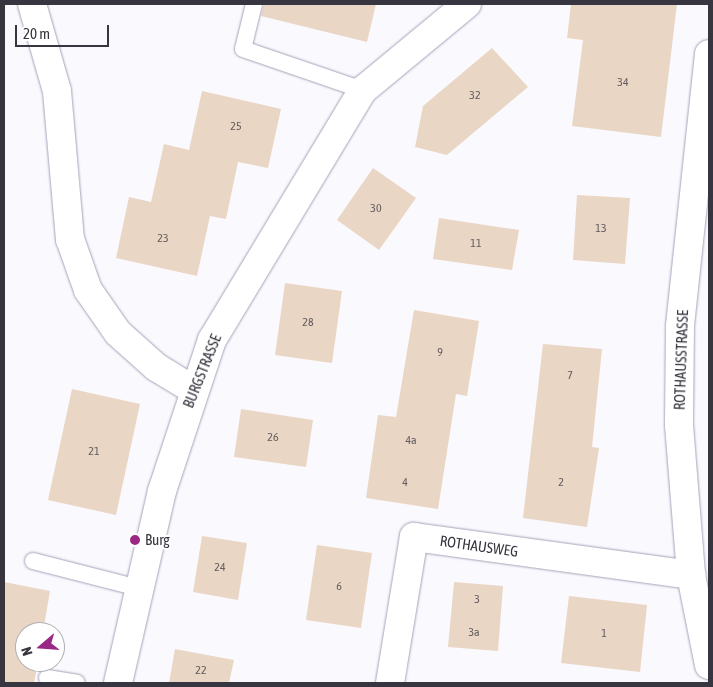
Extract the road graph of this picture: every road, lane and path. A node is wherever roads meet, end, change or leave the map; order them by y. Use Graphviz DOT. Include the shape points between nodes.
graph roads {
  1 [pos="32,4"];
  2 [pos="254,4"];
  3 [pos="467,4"];
  4 [pos="709,54"];
  5 [pos="362,90"];
  6 [pos="192,389"];
  7 [pos="33,560"];
  8 [pos="691,575"];
  9 [pos="139,588"];
  10 [pos="709,665"];
  11 [pos="47,678"];
  12 [pos="77,683"];
  13 [pos="118,683"];
  14 [pos="390,683"];
  1 -- 6 [label="street" via="57,91 70,239 88,290 118,333 156,367"];
  2 -- 5 [label="lane" via="243,49"];
  3 -- 5 [label="street, BURGSTRASSE"];
  4 -- 8 [label="street, ROTHAUSSTRASSE" via="680,326 679,424"];
  5 -- 6 [label="street, BURGSTRASSE" via="212,340"];
  6 -- 9 [label="street, BURGSTRASSE"];
  7 -- 9 [label="lane"];
  8 -- 10 [label="street, ROTHAUSSTRASSE"];
  8 -- 14 [label="street, ROTHAUSWEG" via="414,537"];
  9 -- 13 [label="street, BURGSTRASSE"];
  11 -- 12 [label="lane"];
}
